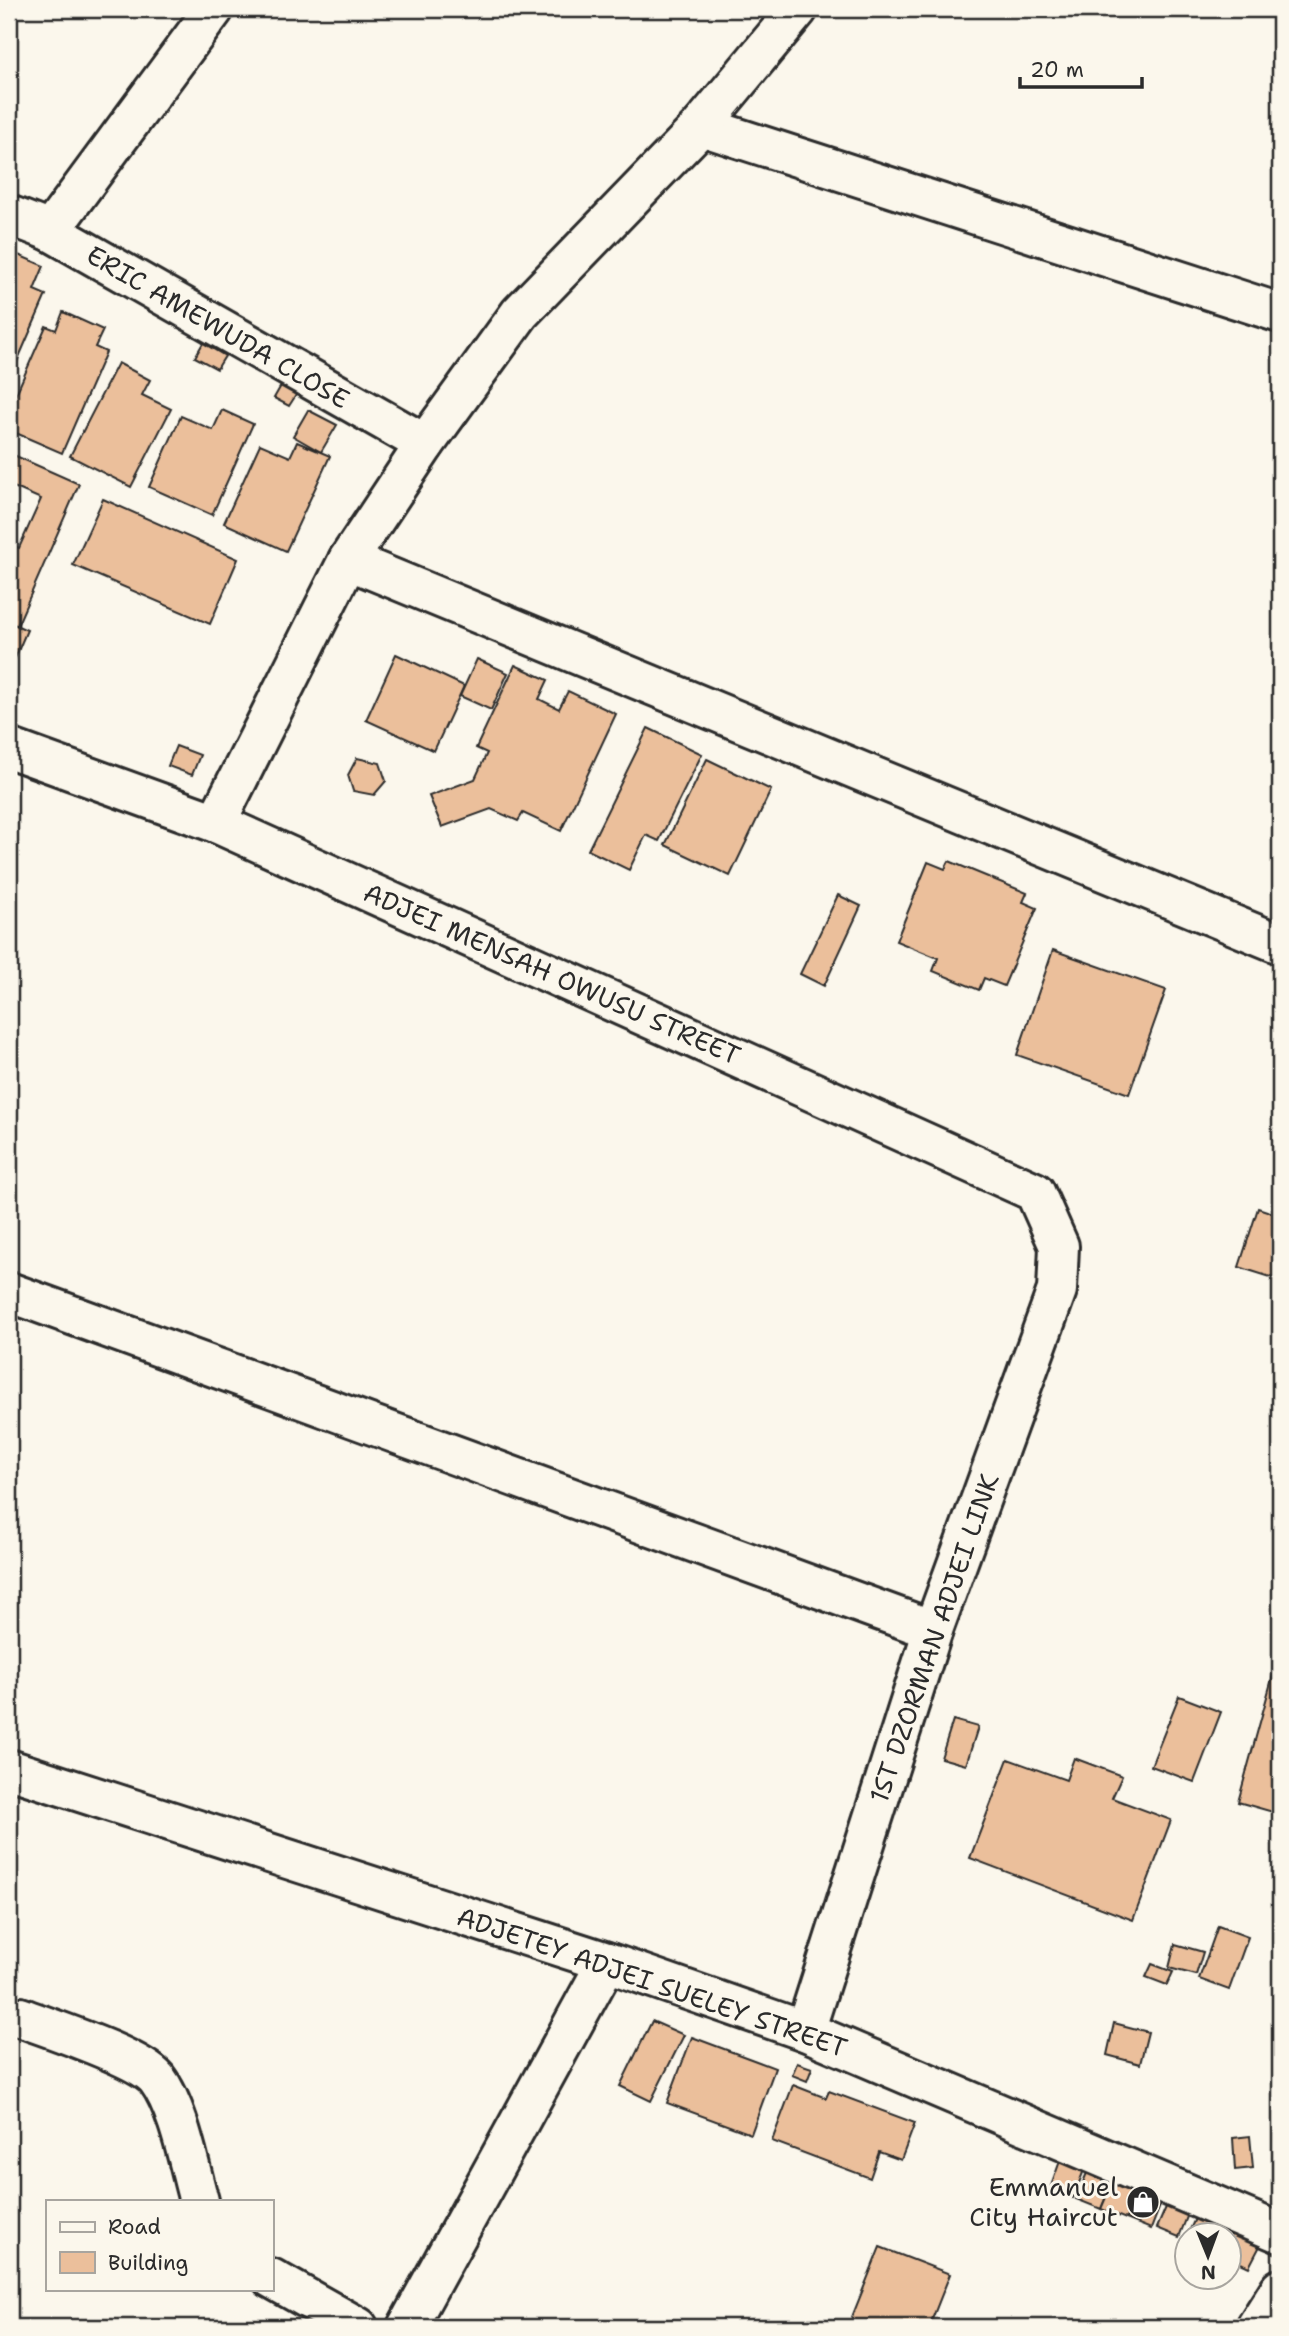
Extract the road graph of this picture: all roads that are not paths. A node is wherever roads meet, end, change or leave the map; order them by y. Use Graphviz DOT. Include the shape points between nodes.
graph roads {
  1 [pos="214,9"];
  2 [pos="798,9"];
  3 [pos="701,126"];
  4 [pos="9,215"];
  5 [pos="50,231"];
  6 [pos="1280,313"];
  7 [pos="425,444"];
  8 [pos="348,559"];
  9 [pos="9,748"];
  10 [pos="216,823"];
  11 [pos="1280,944"];
  12 [pos="1059,1246"];
  13 [pos="9,1292"];
  14 [pos="933,1630"];
  15 [pos="9,1769"];
  16 [pos="607,1962"];
  17 [pos="20,2017"];
  18 [pos="805,2031"];
  19 [pos="199,2200"];
  20 [pos="1280,2233"];
  21 [pos="273,2279"];
  22 [pos="1280,2290"];
  23 [pos="358,2327"];
  24 [pos="407,2327"];
  25 [pos="1256,2327"];
  1 -- 5 [label="street"];
  2 -- 3 [label="street"];
  3 -- 6 [label="street"];
  3 -- 7 [label="street" via="520,313"];
  4 -- 5 [label="street, ERIC AMEWUDA CLOSE"];
  5 -- 7 [label="street, ERIC AMEWUDA CLOSE"];
  7 -- 8 [label="street"];
  8 -- 10 [label="street"];
  8 -- 11 [label="street"];
  9 -- 10 [label="street, ADJEI MENSAH OWUSU STREET"];
  10 -- 12 [label="street, ADJEI MENSAH OWUSU STREET" via="1035,1192"];
  12 -- 14 [label="street, 1ST DZORMAN ADJEI LINK" via="1057,1290"];
  13 -- 14 [label="street"];
  14 -- 18 [label="street, 1ST DZORMAN ADJEI LINK"];
  15 -- 16 [label="street, ADJETEY ADJEI SUELEY STREET"];
  16 -- 18 [label="street, ADJETEY ADJEI SUELEY STREET"];
  16 -- 24 [label="street"];
  17 -- 19 [label="street" via="127,2058 155,2077 169,2099"];
  18 -- 20 [label="street, ADJETEY ADJEI SUELEY STREET"];
  21 -- 23 [label="street"];
  22 -- 25 [label="street"];
}
